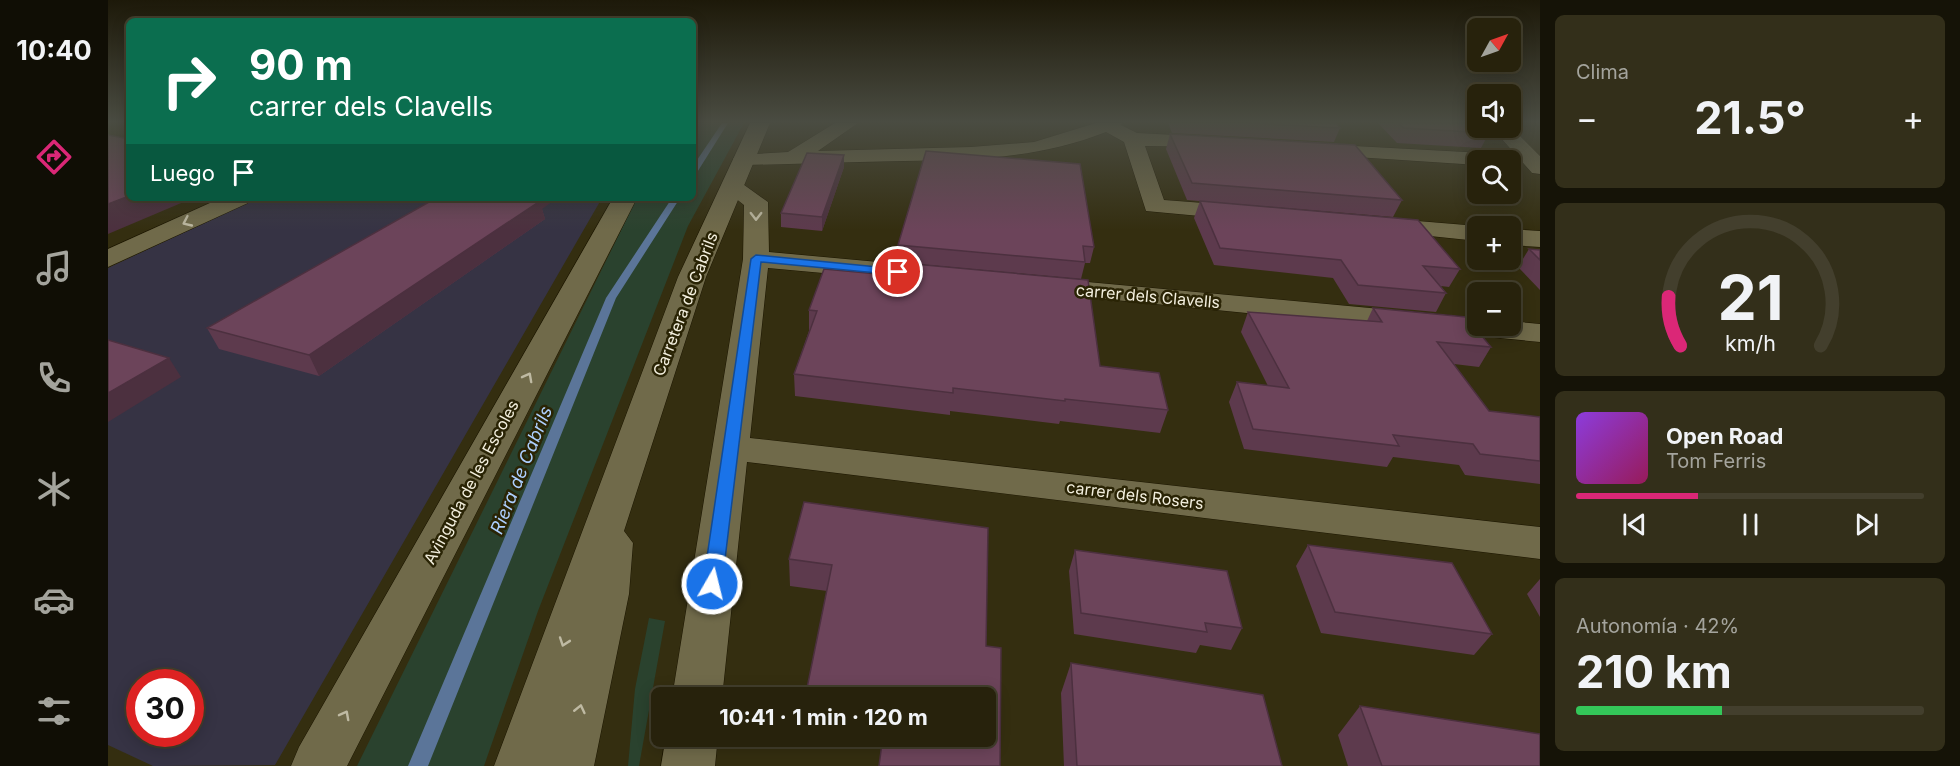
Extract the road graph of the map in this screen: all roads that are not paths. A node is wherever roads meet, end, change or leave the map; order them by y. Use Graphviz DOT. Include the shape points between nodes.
graph roads {
  1 [pos="744,159"];
  2 [pos="802,159"];
  3 [pos="1139,159"];
  4 [pos="789,160"];
  5 [pos="1521,163"];
  6 [pos="1538,165"];
  7 [pos="732,187"];
  8 [pos="234,201"];
  9 [pos="623,201"];
  10 [pos="1269,216"];
  11 [pos="1362,224"];
  12 [pos="1467,233"];
  13 [pos="1521,238"];
  14 [pos="1540,239"];
  15 [pos="108,259"];
  16 [pos="756,259"];
  17 [pos="958,278"];
  18 [pos="1017,283"];
  19 [pos="1540,333"];
  20 [pos="731,448"];
  21 [pos="618,488"];
  22 [pos="1540,543"];
  23 [pos="698,687"];
  24 [pos="691,747"];
  25 [pos="318,766"];
  26 [pos="521,766"];
  27 [pos="567,766"];
  28 [pos="688,766"];
  1 -- 4 [label="street"];
  1 -- 7 [label="street, Carretera de Cabrils"];
  2 -- 4 [label="street"];
  3 -- 10 [label="street" via="1154,206"];
  5 -- 6 [label="street"];
  7 -- 16 [label="street, one-way" via="756,202"];
  7 -- 21 [label="street, Carretera de Cabrils" via="692,277"];
  8 -- 15 [label="street, one-way"];
  25 -- 9 [label="street, Avinguda de les Escoles, one-way"];
  11 -- 12 [label="street"];
  13 -- 14 [label="street"];
  16 -- 17 [label="street"];
  16 -- 20 [label="street"];
  18 -- 19 [label="street, carrer dels Clavells"];
  20 -- 22 [label="street, carrer dels Rosers"];
  20 -- 23 [label="street"];
  21 -- 26 [label="street, Carretera de Cabrils, one-way"];
  27 -- 21 [label="street, Carretera de Cabrils, one-way" via="607,594"];
  24 -- 28 [label="street"];
}
